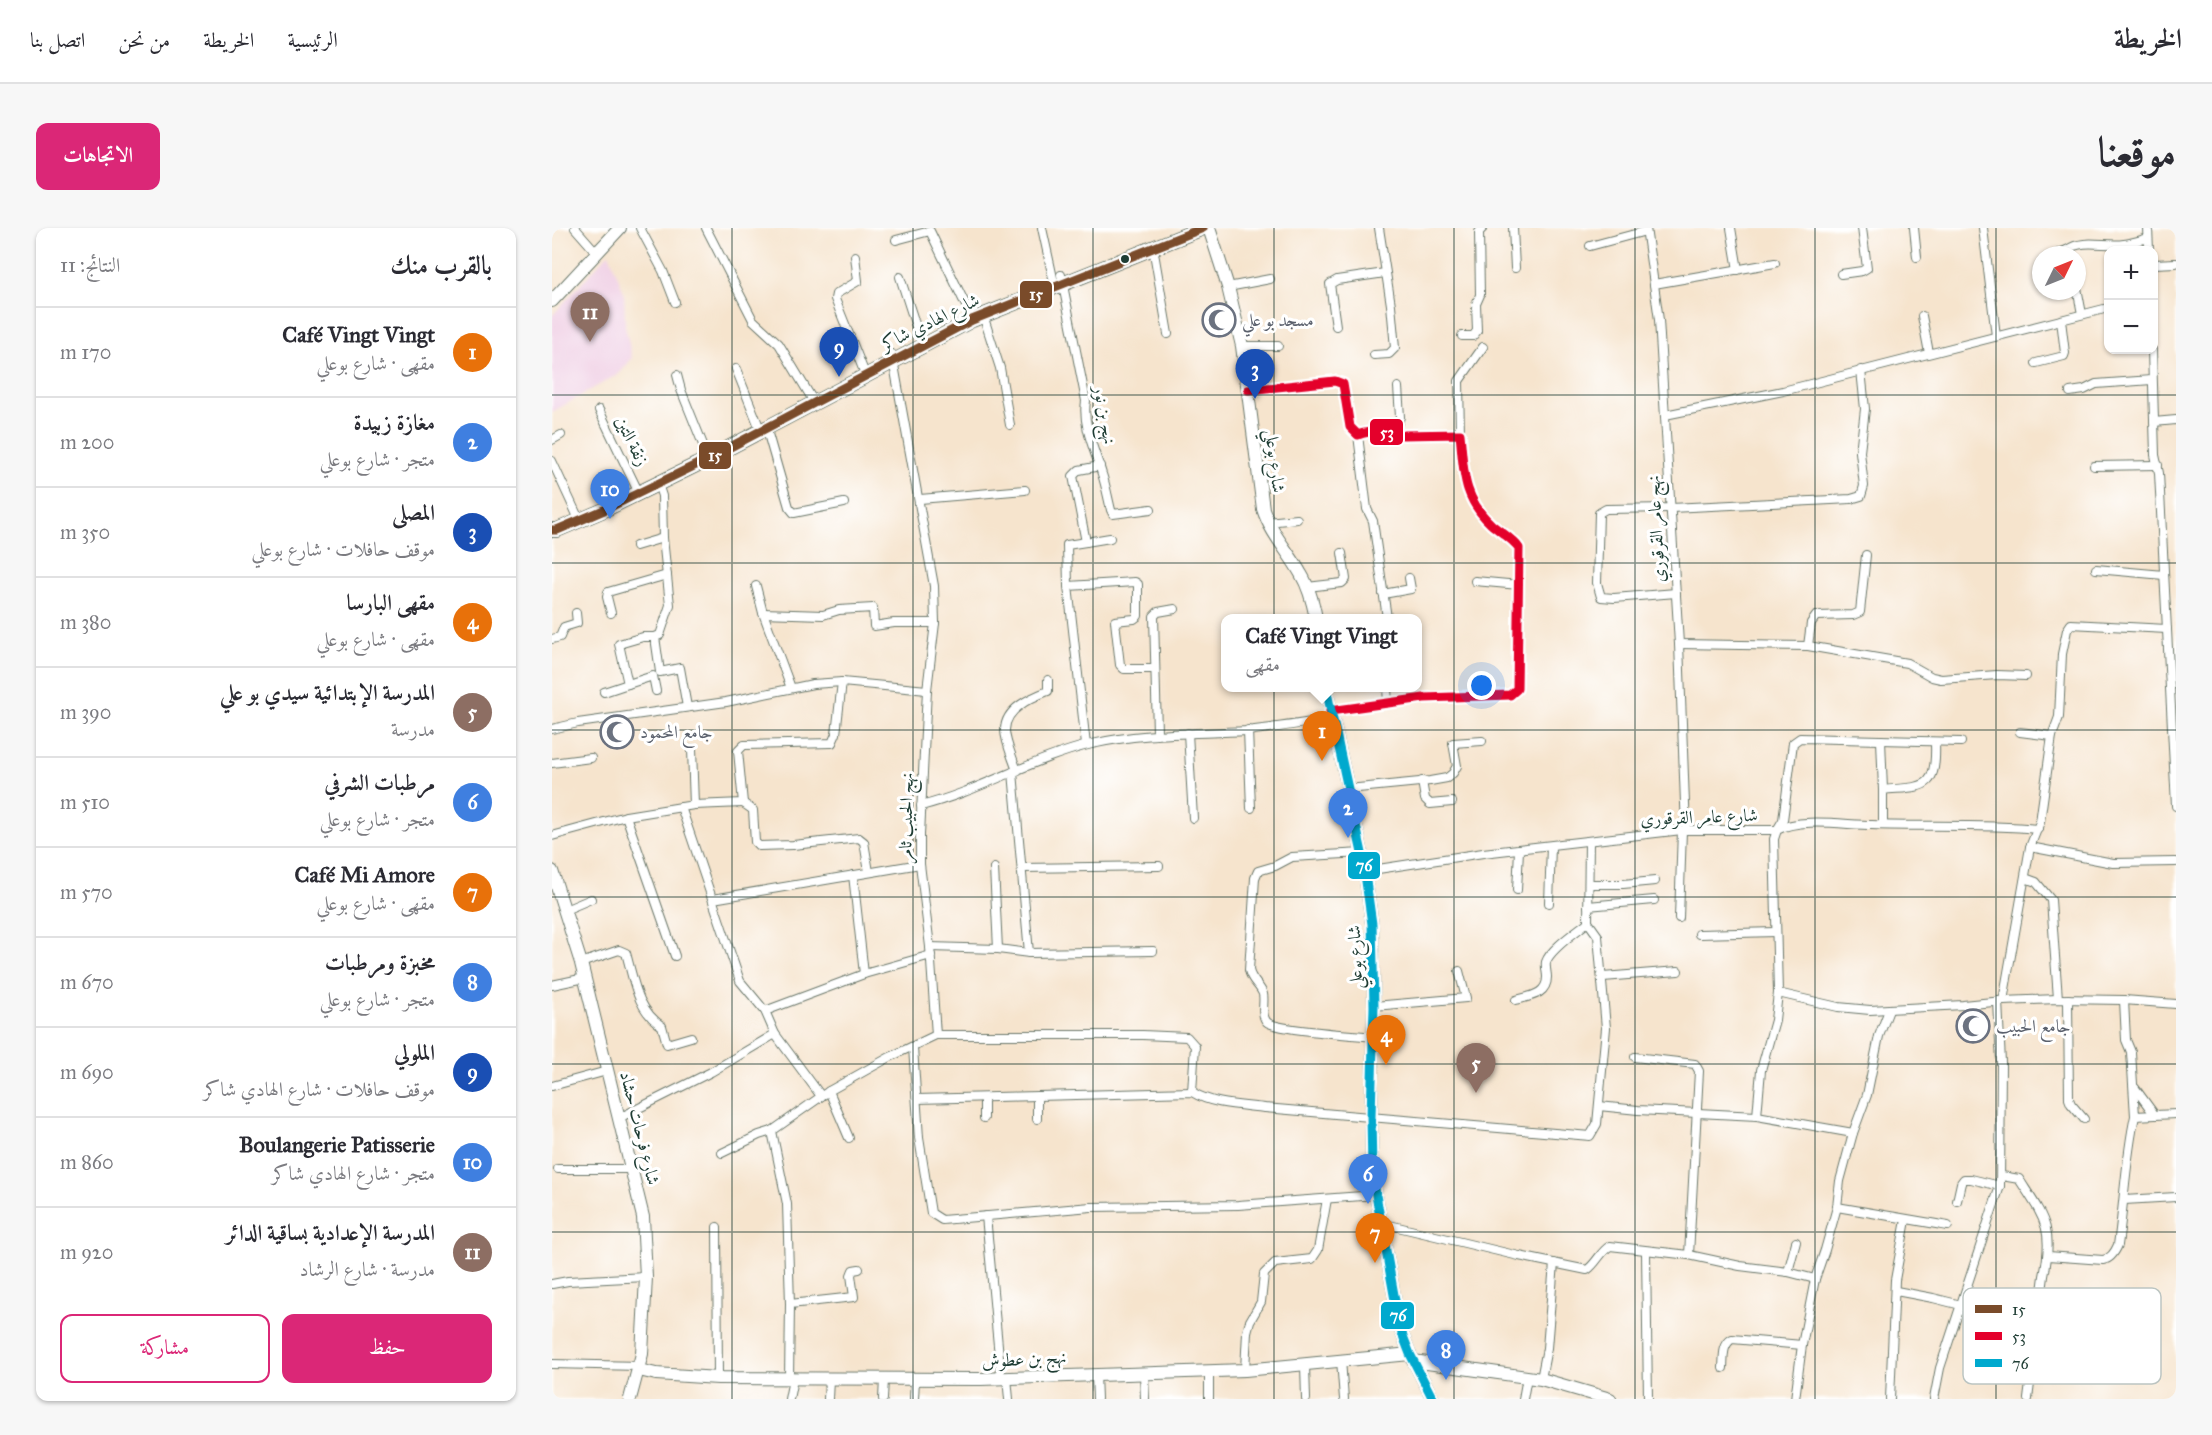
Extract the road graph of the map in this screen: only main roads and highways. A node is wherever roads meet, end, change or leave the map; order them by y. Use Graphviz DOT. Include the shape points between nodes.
graph roads {
  1 [pos="1182,228"];
  2 [pos="1203,228"];
  3 [pos="1059,279"];
  4 [pos="975,316"];
  5 [pos="893,356"];
  6 [pos="762,425"];
  7 [pos="735,440"];
  8 [pos="694,462"];
  9 [pos="657,480"];
  10 [pos="552,525"];
  11 [pos="552,530"];
  1 -- 3 [label="main road, شارع الهادي شاكر"];
  2 -- 3 [label="main road, شارع الهادي شاكر"];
  3 -- 4 [label="main road, شارع الهادي شاكر"];
  4 -- 5 [label="main road, شارع الهادي شاكر"];
  4 -- 5 [label="main road, شارع الهادي شاكر" via="920,339"];
  5 -- 6 [label="main road, شارع الهادي شاكر"];
  5 -- 6 [label="main road, شارع الهادي شاكر"];
  6 -- 7 [label="main road, شارع الهادي شاكر"];
  7 -- 8 [label="main road, شارع الهادي شاكر"];
  7 -- 8 [label="main road, شارع الهادي شاكر" via="706,452"];
  8 -- 9 [label="main road, شارع الهادي شاكر"];
  9 -- 10 [label="main road, شارع الهادي شاكر"];
  9 -- 11 [label="main road, شارع الهادي شاكر" via="604,510"];
}
